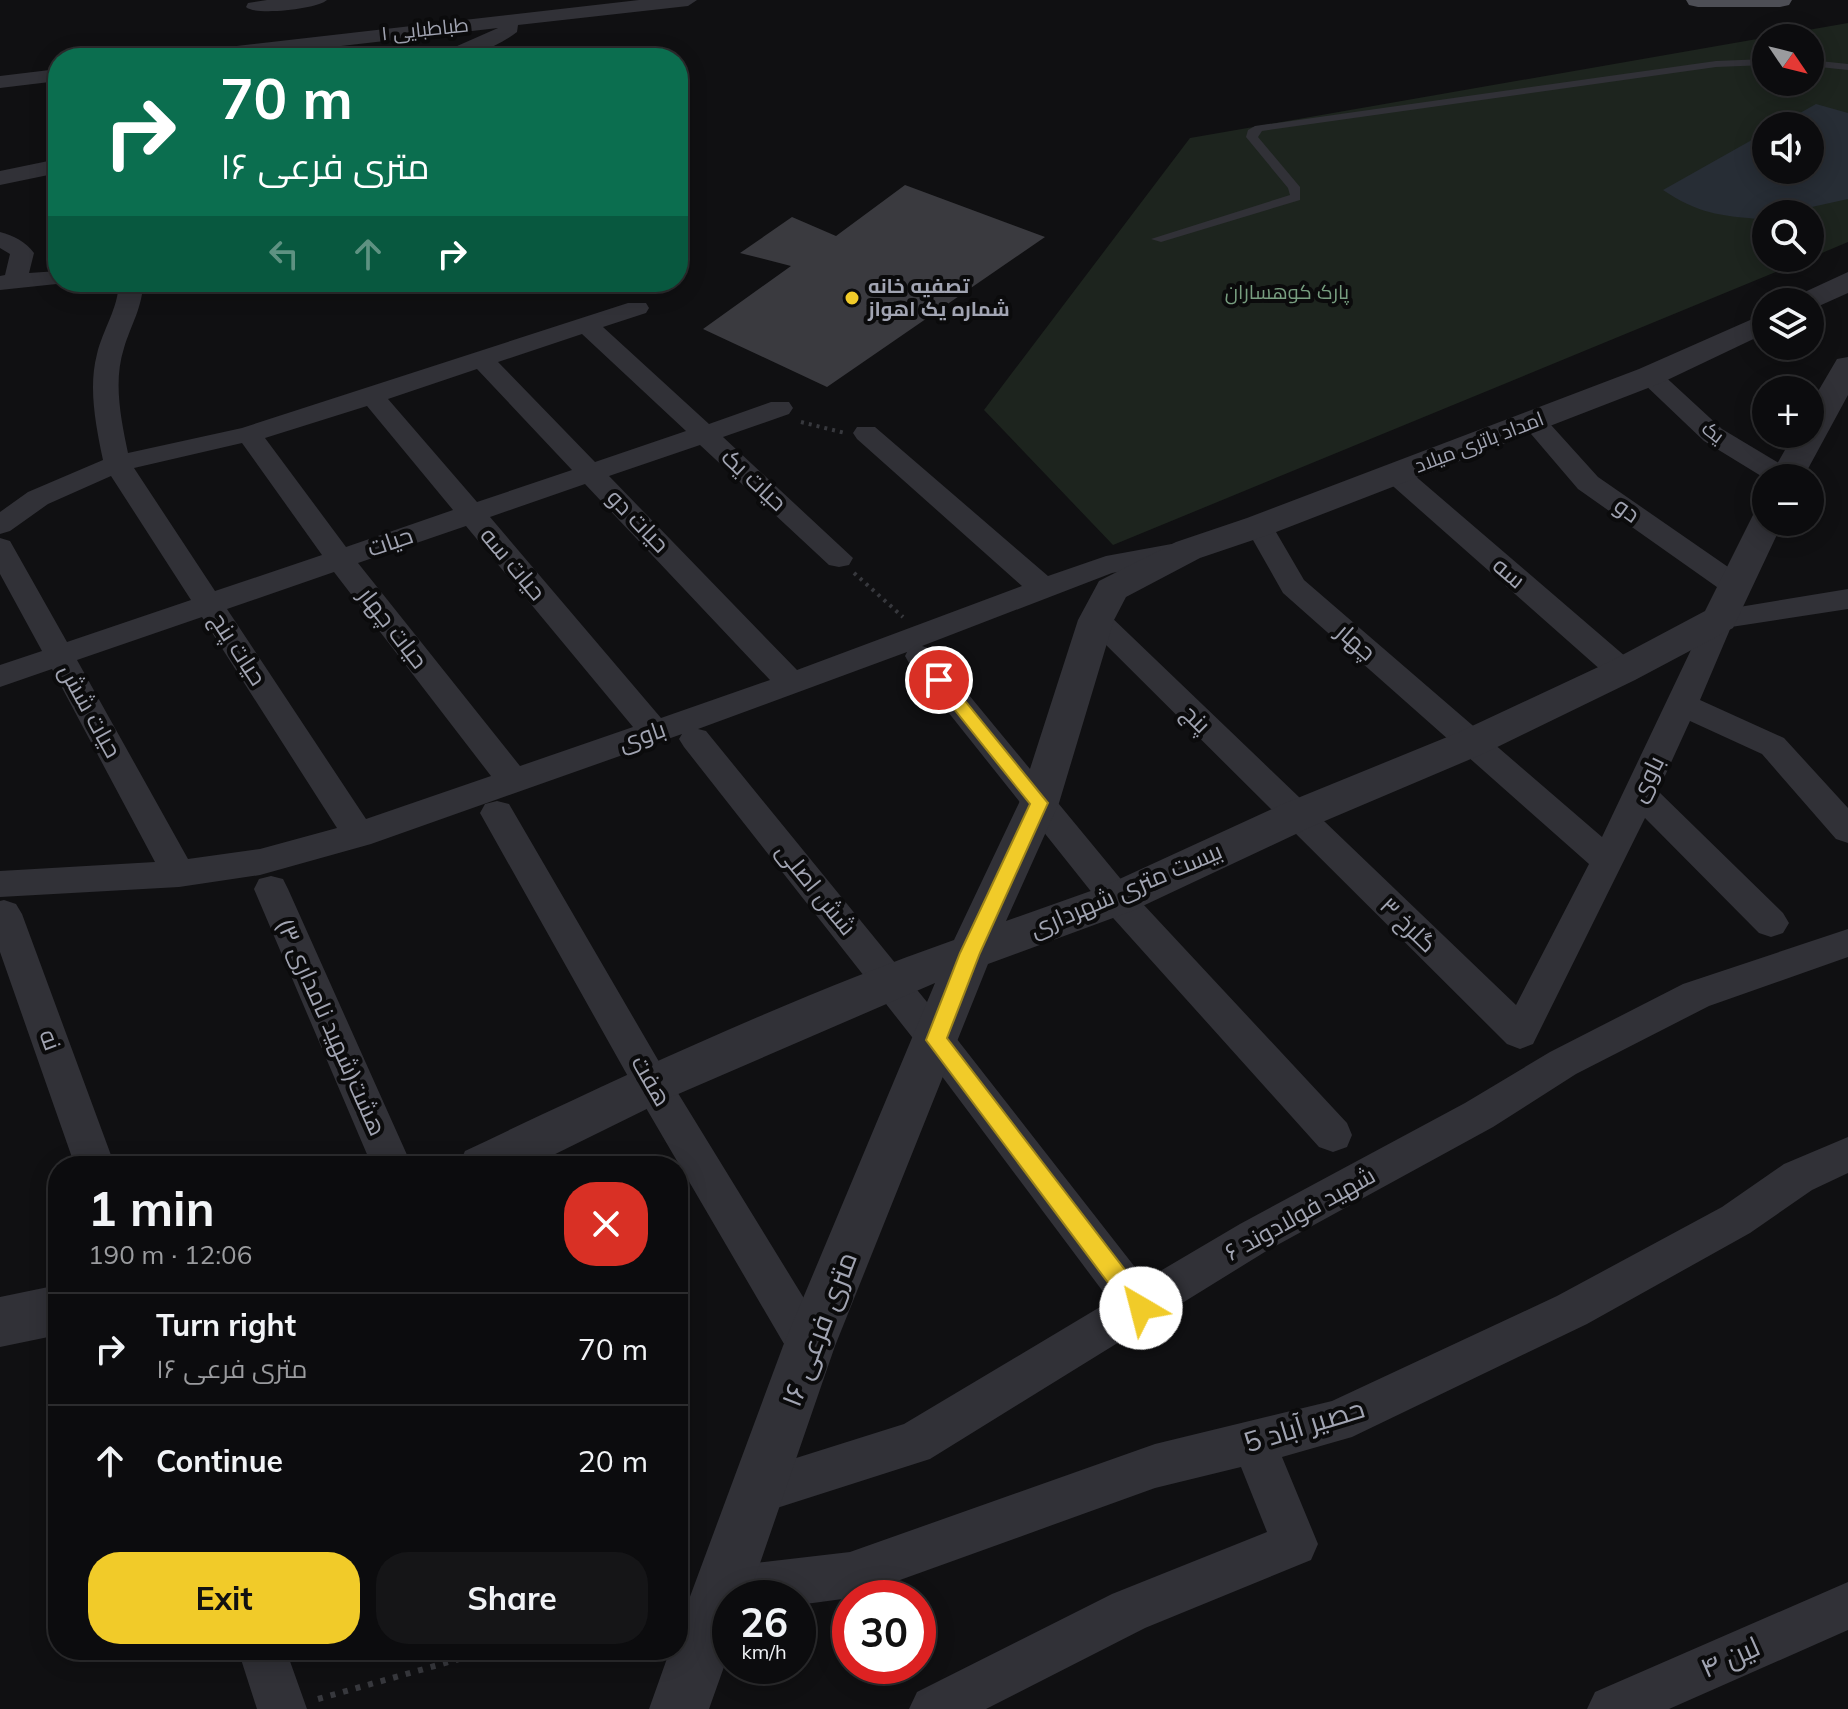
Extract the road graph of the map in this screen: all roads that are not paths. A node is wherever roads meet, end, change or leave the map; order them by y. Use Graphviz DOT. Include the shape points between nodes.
graph roads {
  1 [pos="318,0"];
  2 [pos="688,0"];
  3 [pos="1698,0"];
  4 [pos="1756,0"];
  5 [pos="1780,0"];
  6 [pos="669,2"];
  7 [pos="255,7"];
  8 [pos="519,10"];
  9 [pos="255,48"];
  10 [pos="471,48"];
  11 [pos="1752,63"];
  12 [pos="1824,64"];
  13 [pos="1848,67"];
  14 [pos="48,76"];
  15 [pos="0,82"];
  16 [pos="48,168"];
  17 [pos="0,178"];
  18 [pos="0,239"];
  19 [pos="1157,239"];
  20 [pos="48,279"];
  21 [pos="1848,281"];
  22 [pos="8,282"];
  23 [pos="132,292"];
  24 [pos="1824,293"];
  25 [pos="637,308"];
  26 [pos="1848,309"];
  27 [pos="1824,312"];
  28 [pos="586,325"];
  29 [pos="1752,329"];
  30 [pos="482,360"];
  31 [pos="1650,376"];
  32 [pos="1844,376"];
  33 [pos="372,396"];
  34 [pos="780,408"];
  35 [pos="1824,410"];
  36 [pos="1533,421"];
  37 [pos="866,433"];
  38 [pos="249,434"];
  39 [pos="704,434"];
  40 [pos="117,464"];
  41 [pos="1762,464"];
  42 [pos="592,473"];
  43 [pos="1396,474"];
  44 [pos="471,514"];
  45 [pos="0,525"];
  46 [pos="1259,526"];
  47 [pos="1759,536"];
  48 [pos="0,547"];
  49 [pos="1188,550"];
  50 [pos="839,558"];
  51 [pos="340,560"];
  52 [pos="1044,589"];
  53 [pos="1848,599"];
  54 [pos="1727,602"];
  55 [pos="1104,604"];
  56 [pos="209,605"];
  57 [pos="920,645"];
  58 [pos="60,656"];
  59 [pos="1622,671"];
  60 [pos="0,676"];
  61 [pos="792,684"];
  62 [pos="1683,705"];
  63 [pos="655,732"];
  64 [pos="695,739"];
  65 [pos="1471,743"];
  66 [pos="1640,793"];
  67 [pos="505,797"];
  68 [pos="1039,803"];
  69 [pos="1298,815"];
  70 [pos="1848,830"];
  71 [pos="359,835"];
  72 [pos="1608,861"];
  73 [pos="179,874"];
  74 [pos="271,889"];
  75 [pos="2,899"];
  76 [pos="1117,899"];
  77 [pos="1771,923"];
  78 [pos="1848,943"];
  79 [pos="970,953"];
  80 [pos="890,981"];
  81 [pos="1520,1033"];
  82 [pos="936,1040"];
  83 [pos="652,1084"];
  84 [pos="1333,1135"];
  85 [pos="1848,1154"];
  86 [pos="92,1156"];
  87 [pos="388,1156"];
  88 [pos="503,1156"];
  89 [pos="1141,1308"];
  90 [pos="48,1312"];
  91 [pos="0,1322"];
  92 [pos="809,1346"];
  93 [pos="1253,1442"];
  94 [pos="758,1491"];
  95 [pos="724,1580"];
  96 [pos="809,1580"];
  97 [pos="1848,1606"];
  98 [pos="712,1614"];
  99 [pos="268,1660"];
  100 [pos="297,1705"];
  101 [pos="679,1709"];
  102 [pos="934,1709"];
  103 [pos="1612,1709"];
  1 -- 7 [label="street"];
  2 -- 6 [label="street, طباطبایی ۱"];
  3 -- 4 [label="main road"];
  4 -- 5 [label="main road"];
  6 -- 8 [label="street, طباطبایی ۱"];
  8 -- 9 [label="street, طباطبایی ۱"];
  8 -- 10 [label="street" via="498,37"];
  11 -- 19 [label="lane" via="1259,128 1252,137 1294,187 1296,197"];
  12 -- 13 [label="lane"];
  14 -- 15 [label="street"];
  16 -- 17 [label="street"];
  18 -- 22 [label="street" via="22,253"];
  20 -- 22 [label="street"];
  21 -- 24 [label="street"];
  23 -- 40 [label="street" via="108,359 107,412"];
  25 -- 28 [label="street"];
  26 -- 27 [label="street"];
  28 -- 30 [label="street"];
  28 -- 39 [label="street, حیات یک"];
  29 -- 31 [label="street, امداد باتری میلاد"];
  30 -- 33 [label="street"];
  30 -- 42 [label="street, حیات دو"];
  31 -- 36 [label="street, امداد باتری میلاد"];
  31 -- 41 [label="street, یک" via="1713,435"];
  32 -- 35 [label="street"];
  33 -- 38 [label="street"];
  33 -- 44 [label="street, حیات سه"];
  34 -- 39 [label="street, حیات"];
  36 -- 43 [label="street, امداد باتری میلاد"];
  36 -- 54 [label="street, دو" via="1588,483"];
  37 -- 52 [label="street"];
  38 -- 40 [label="street"];
  38 -- 51 [label="street, حیات چهار"];
  39 -- 42 [label="street, حیات"];
  39 -- 50 [label="street, حیات یک"];
  40 -- 45 [label="street" via="38,498"];
  40 -- 56 [label="street, حیات پنج"];
  42 -- 44 [label="street, حیات"];
  42 -- 61 [label="street, حیات دو"];
  43 -- 46 [label="street, امداد باتری میلاد"];
  43 -- 59 [label="street, سه"];
  44 -- 51 [label="street, حیات"];
  44 -- 63 [label="street, حیات سه"];
  46 -- 49 [label="street, امداد باتری میلاد"];
  46 -- 65 [label="street, چهار" via="1293,586"];
  47 -- 54 [label="street, باوی"];
  48 -- 58 [label="street, حیات شش"];
  49 -- 52 [label="street, باوی" via="1106,565"];
  49 -- 55 [label="street"];
  51 -- 56 [label="street, حیات"];
  51 -- 67 [label="street, حیات چهار"];
  52 -- 57 [label="street, باوی"];
  53 -- 54 [label="street"];
  54 -- 59 [label="street, بیست متری شهرداری"];
  54 -- 62 [label="street, باوی"];
  55 -- 68 [label="street, ۱۶ متری فرعی"];
  55 -- 69 [label="street, پنج"];
  56 -- 58 [label="street, حیات"];
  56 -- 71 [label="street, حیات پنج"];
  57 -- 61 [label="street, باوی"];
  57 -- 68 [label="street"];
  58 -- 60 [label="street, حیات"];
  58 -- 73 [label="street, حیات شش"];
  59 -- 65 [label="street, بیست متری شهرداری"];
  61 -- 63 [label="street, باوی"];
  62 -- 66 [label="street, باوی"];
  62 -- 70 [label="street" via="1773,746"];
  63 -- 67 [label="street, باوی"];
  64 -- 80 [label="street, شش اصلی"];
  65 -- 69 [label="street, بیست متری شهرداری"];
  65 -- 72 [label="street, چهار"];
  66 -- 72 [label="street, باوی"];
  66 -- 77 [label="street"];
  67 -- 71 [label="street, باوی"];
  67 -- 83 [label="street, هفت"];
  68 -- 76 [label="street"];
  68 -- 79 [label="street, ۱۶ متری فرعی"];
  69 -- 76 [label="street, بیست متری شهرداری"];
  69 -- 81 [label="street, گلرخ ۳"];
  71 -- 73 [label="street, باوی" via="260,862"];
  72 -- 81 [label="street, باوی"];
  73 -- 75 [label="street, باوی"];
  74 -- 87 [label="street, هشت(شهید نامداری ۳)"];
  75 -- 86 [label="street, نه"];
  76 -- 79 [label="street, بیست متری شهرداری"];
  76 -- 84 [label="street"];
  78 -- 89 [label="street, شهید فولادوند ۶" via="1696,995 1563,1063 1479,1115 1254,1237"];
  79 -- 80 [label="street, بیست متری شهرداری"];
  79 -- 82 [label="street, ۱۶ متری فرعی"];
  80 -- 82 [label="street, شش اصلی"];
  80 -- 83 [label="street, بیست متری شهرداری"];
  82 -- 89 [label="street, شش اصلی"];
  82 -- 92 [label="street, ۱۶ متری فرعی"];
  83 -- 88 [label="street, بیست متری شهرداری"];
  83 -- 92 [label="street, هفت"];
  85 -- 93 [label="street, حصیر آباد 5" via="1798,1177 1736,1220 1572,1310 1336,1422"];
  89 -- 94 [label="street, شهید فولادوند ۶" via="914,1443"];
  90 -- 91 [label="street"];
  92 -- 94 [label="street, ۱۶ متری فرعی"];
  93 -- 96 [label="street, حصیر آباد 5" via="1141,1471 850,1575"];
  93 -- 102 [label="street" via="1295,1544 1129,1611"];
  94 -- 95 [label="street, ۱۶ متری فرعی"];
  97 -- 103 [label="street, لین ۴"];
  98 -- 101 [label="street, ۱۶ متری فرعی"];
  99 -- 100 [label="street"];
}
